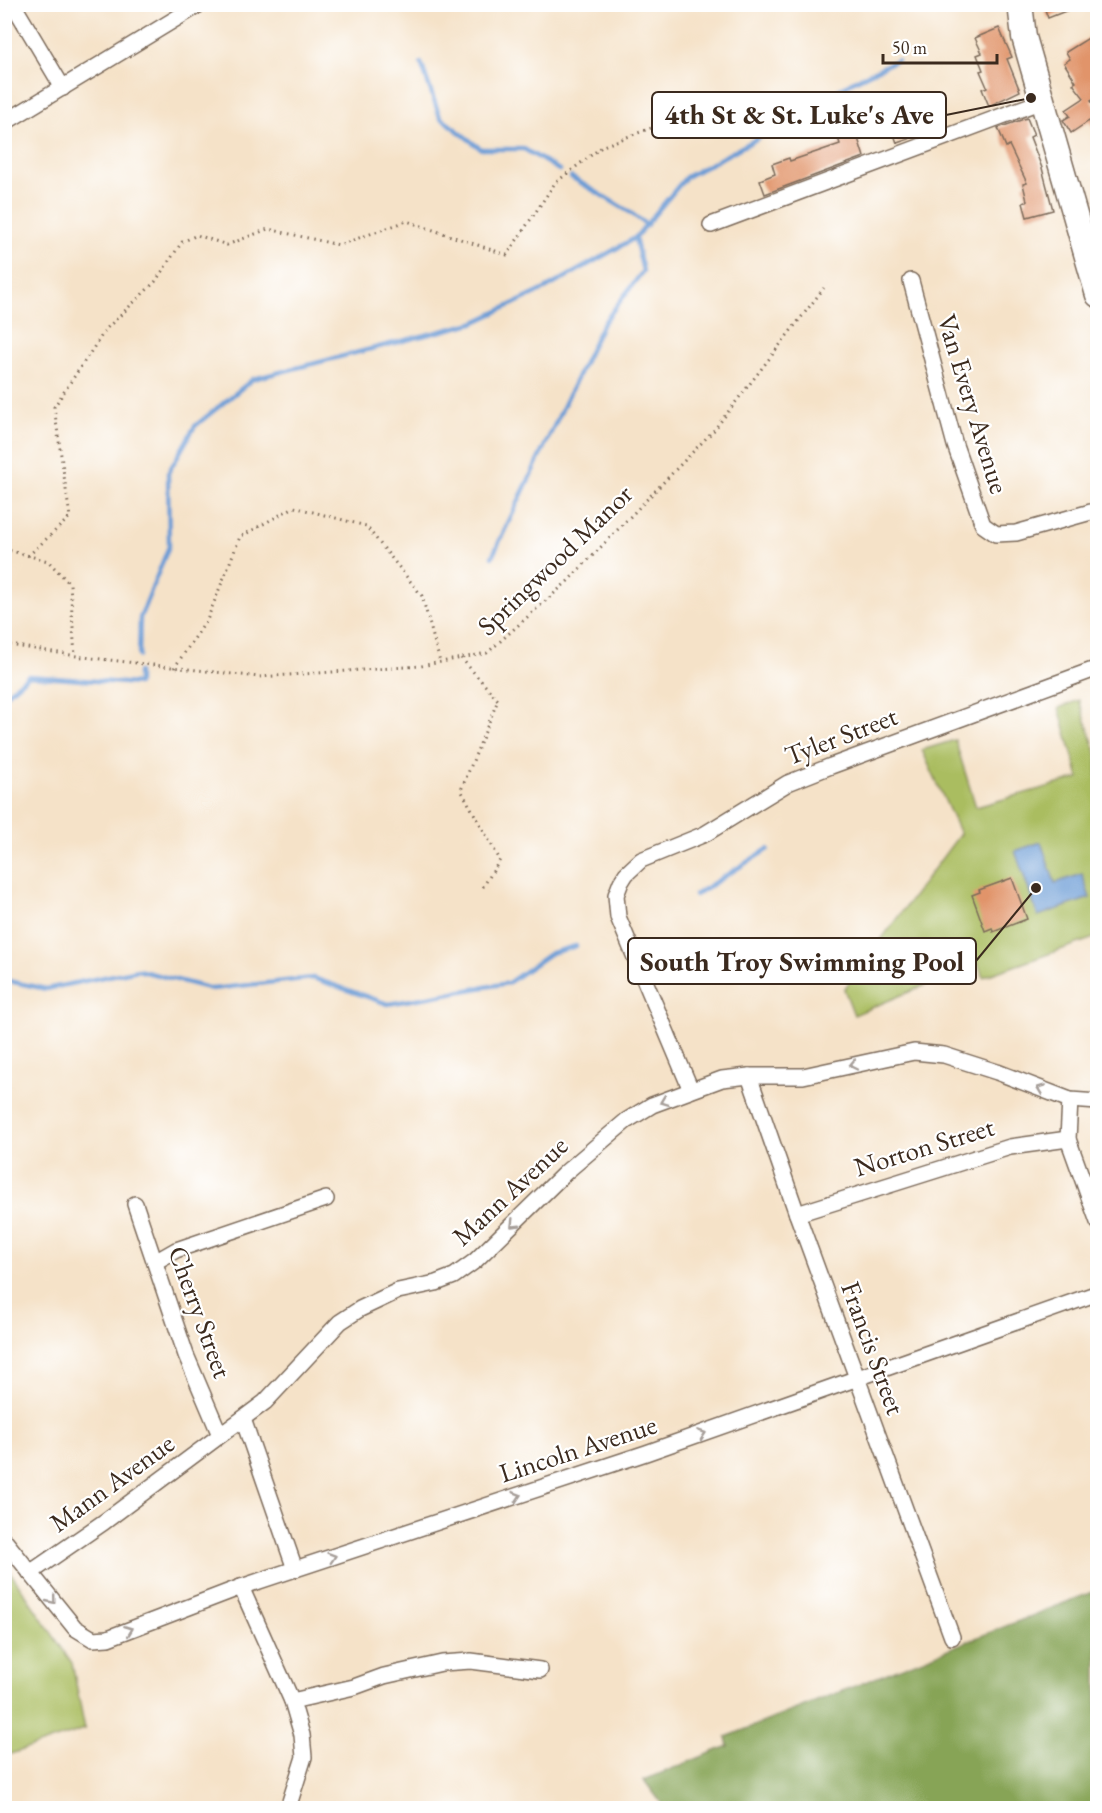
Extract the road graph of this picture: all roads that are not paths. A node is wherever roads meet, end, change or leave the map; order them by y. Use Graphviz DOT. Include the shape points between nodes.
graph roads {
  1 [pos="13,4"];
  2 [pos="200,4"];
  3 [pos="1020,4"];
  4 [pos="63,88"];
  5 [pos="1042,101"];
  6 [pos="4,123"];
  7 [pos="711,225"];
  8 [pos="911,281"];
  9 [pos="1098,295"];
  10 [pos="1098,510"];
  11 [pos="1098,668"];
  12 [pos="749,1076"];
  13 [pos="691,1090"];
  14 [pos="1070,1100"];
  15 [pos="1098,1102"];
  16 [pos="1068,1139"];
  17 [pos="326,1199"];
  18 [pos="135,1204"];
  19 [pos="797,1214"];
  20 [pos="1098,1222"];
  21 [pos="155,1262"];
  22 [pos="1098,1293"];
  23 [pos="857,1379"];
  24 [pos="243,1419"];
  25 [pos="220,1435"];
  26 [pos="4,1540"];
  27 [pos="295,1569"];
  28 [pos="30,1573"];
  29 [pos="241,1587"];
  30 [pos="952,1637"];
  31 [pos="540,1670"];
  32 [pos="292,1701"];
  33 [pos="288,1809"];
  1 -- 4 [label="street"];
  2 -- 4 [label="street"];
  3 -- 5 [label="main road" via="1024,37"];
  4 -- 6 [label="street"];
  5 -- 7 [label="street"];
  5 -- 9 [label="main road"];
  8 -- 10 [label="street, Van Every Avenue" via="956,445 983,525 996,534 1016,533"];
  11 -- 13 [label="street, Tyler Street" via="788,783 705,834 641,860 626,874 616,896 618,917"];
  12 -- 13 [label="street, Mann Avenue" via="722,1079"];
  14 -- 12 [label="street, Mann Avenue, one-way" via="944,1055 915,1052 803,1076"];
  12 -- 19 [label="street, Francis Street"];
  13 -- 24 [label="street, Mann Avenue, one-way" via="626,1121 566,1172 475,1262 454,1276 398,1292 340,1322 265,1402"];
  14 -- 15 [label="street, Mann Avenue"];
  14 -- 16 [label="street"];
  16 -- 19 [label="street, Norton Street" via="1010,1147"];
  16 -- 20 [label="street"];
  17 -- 21 [label="street" via="176,1250"];
  18 -- 21 [label="street, Cherry Street"];
  19 -- 23 [label="street, Francis Street"];
  21 -- 25 [label="street, Cherry Street" via="186,1355"];
  22 -- 23 [label="street, Lincoln Avenue"];
  27 -- 23 [label="street, Lincoln Avenue, one-way"];
  23 -- 30 [label="street, Francis Street"];
  24 -- 25 [label="street, Mann Avenue"];
  24 -- 27 [label="street"];
  25 -- 28 [label="street, Mann Avenue"];
  26 -- 28 [label="street"];
  27 -- 29 [label="street, Lincoln Avenue"];
  28 -- 29 [label="street, Lincoln Avenue, one-way" via="75,1628 93,1639 108,1638"];
  29 -- 32 [label="street"];
  31 -- 32 [label="street" via="471,1661 442,1663"];
  32 -- 33 [label="street" via="304,1757"];
}
